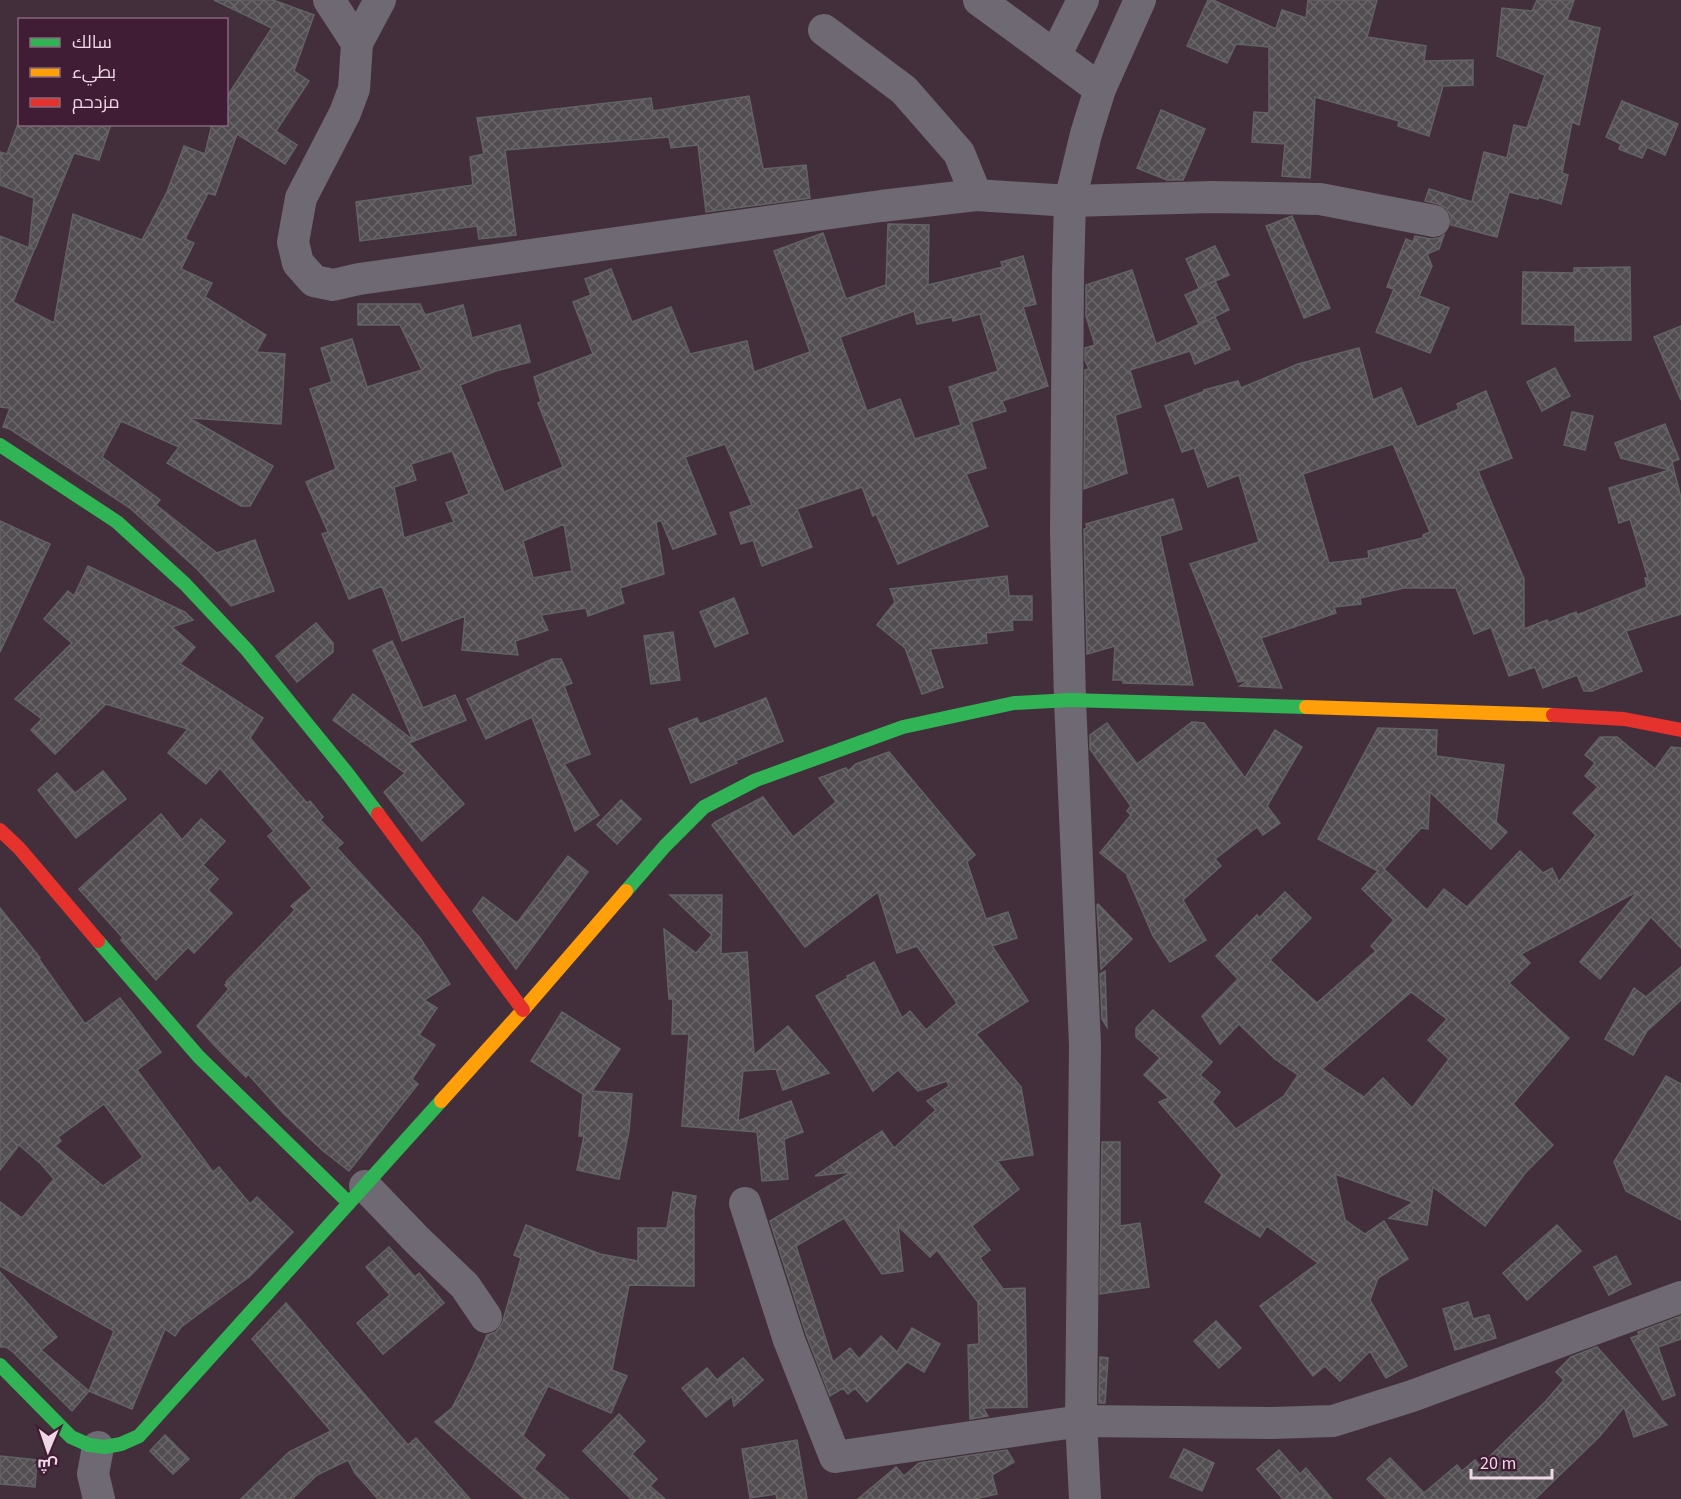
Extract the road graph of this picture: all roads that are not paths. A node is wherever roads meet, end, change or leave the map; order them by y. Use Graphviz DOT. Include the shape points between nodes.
graph roads {
  1 [pos="328,0"];
  2 [pos="380,0"];
  3 [pos="979,0"];
  4 [pos="1083,0"];
  5 [pos="1140,0"];
  6 [pos="824,30"];
  7 [pos="357,43"];
  8 [pos="1055,56"];
  9 [pos="1100,89"];
  10 [pos="976,195"];
  11 [pos="1070,201"];
  12 [pos="1434,221"];
  13 [pos="0,445"];
  14 [pos="1070,700"];
  15 [pos="1681,730"];
  16 [pos="0,830"];
  17 [pos="523,1010"];
  18 [pos="357,1194"];
  19 [pos="745,1203"];
  20 [pos="1681,1297"];
  21 [pos="486,1317"];
  22 [pos="0,1365"];
  23 [pos="1082,1422"];
  24 [pos="98,1448"];
  25 [pos="99,1499"];
  26 [pos="1085,1499"];
  1 -- 7 [label="street"];
  2 -- 7 [label="street"];
  3 -- 8 [label="street"];
  4 -- 8 [label="street"];
  5 -- 9 [label="street"];
  6 -- 10 [label="street" via="904,90 959,153"];
  7 -- 10 [label="street" via="354,88 302,198 292,242 298,263 314,281 333,285"];
  8 -- 9 [label="street"];
  9 -- 11 [label="street"];
  10 -- 11 [label="street"];
  11 -- 12 [label="street" via="1320,199"];
  11 -- 14 [label="street" via="1066,521"];
  13 -- 17 [label="street" via="117,522 185,584 247,650 347,773"];
  14 -- 15 [label="street" via="1612,718"];
  14 -- 17 [label="street" via="1014,703 903,727 756,780 704,807 665,846"];
  14 -- 23 [label="street" via="1085,1045"];
  16 -- 18 [label="street" via="199,1056"];
  17 -- 18 [label="street"];
  18 -- 21 [label="street" via="417,1240 465,1286"];
  18 -- 24 [label="street" via="139,1436 126,1443"];
  19 -- 23 [label="street" via="789,1340 835,1457"];
  20 -- 23 [label="street" via="1334,1421"];
  22 -- 24 [label="street" via="71,1437"];
  23 -- 26 [label="street"];
  24 -- 25 [label="street" via="93,1474"];
}
